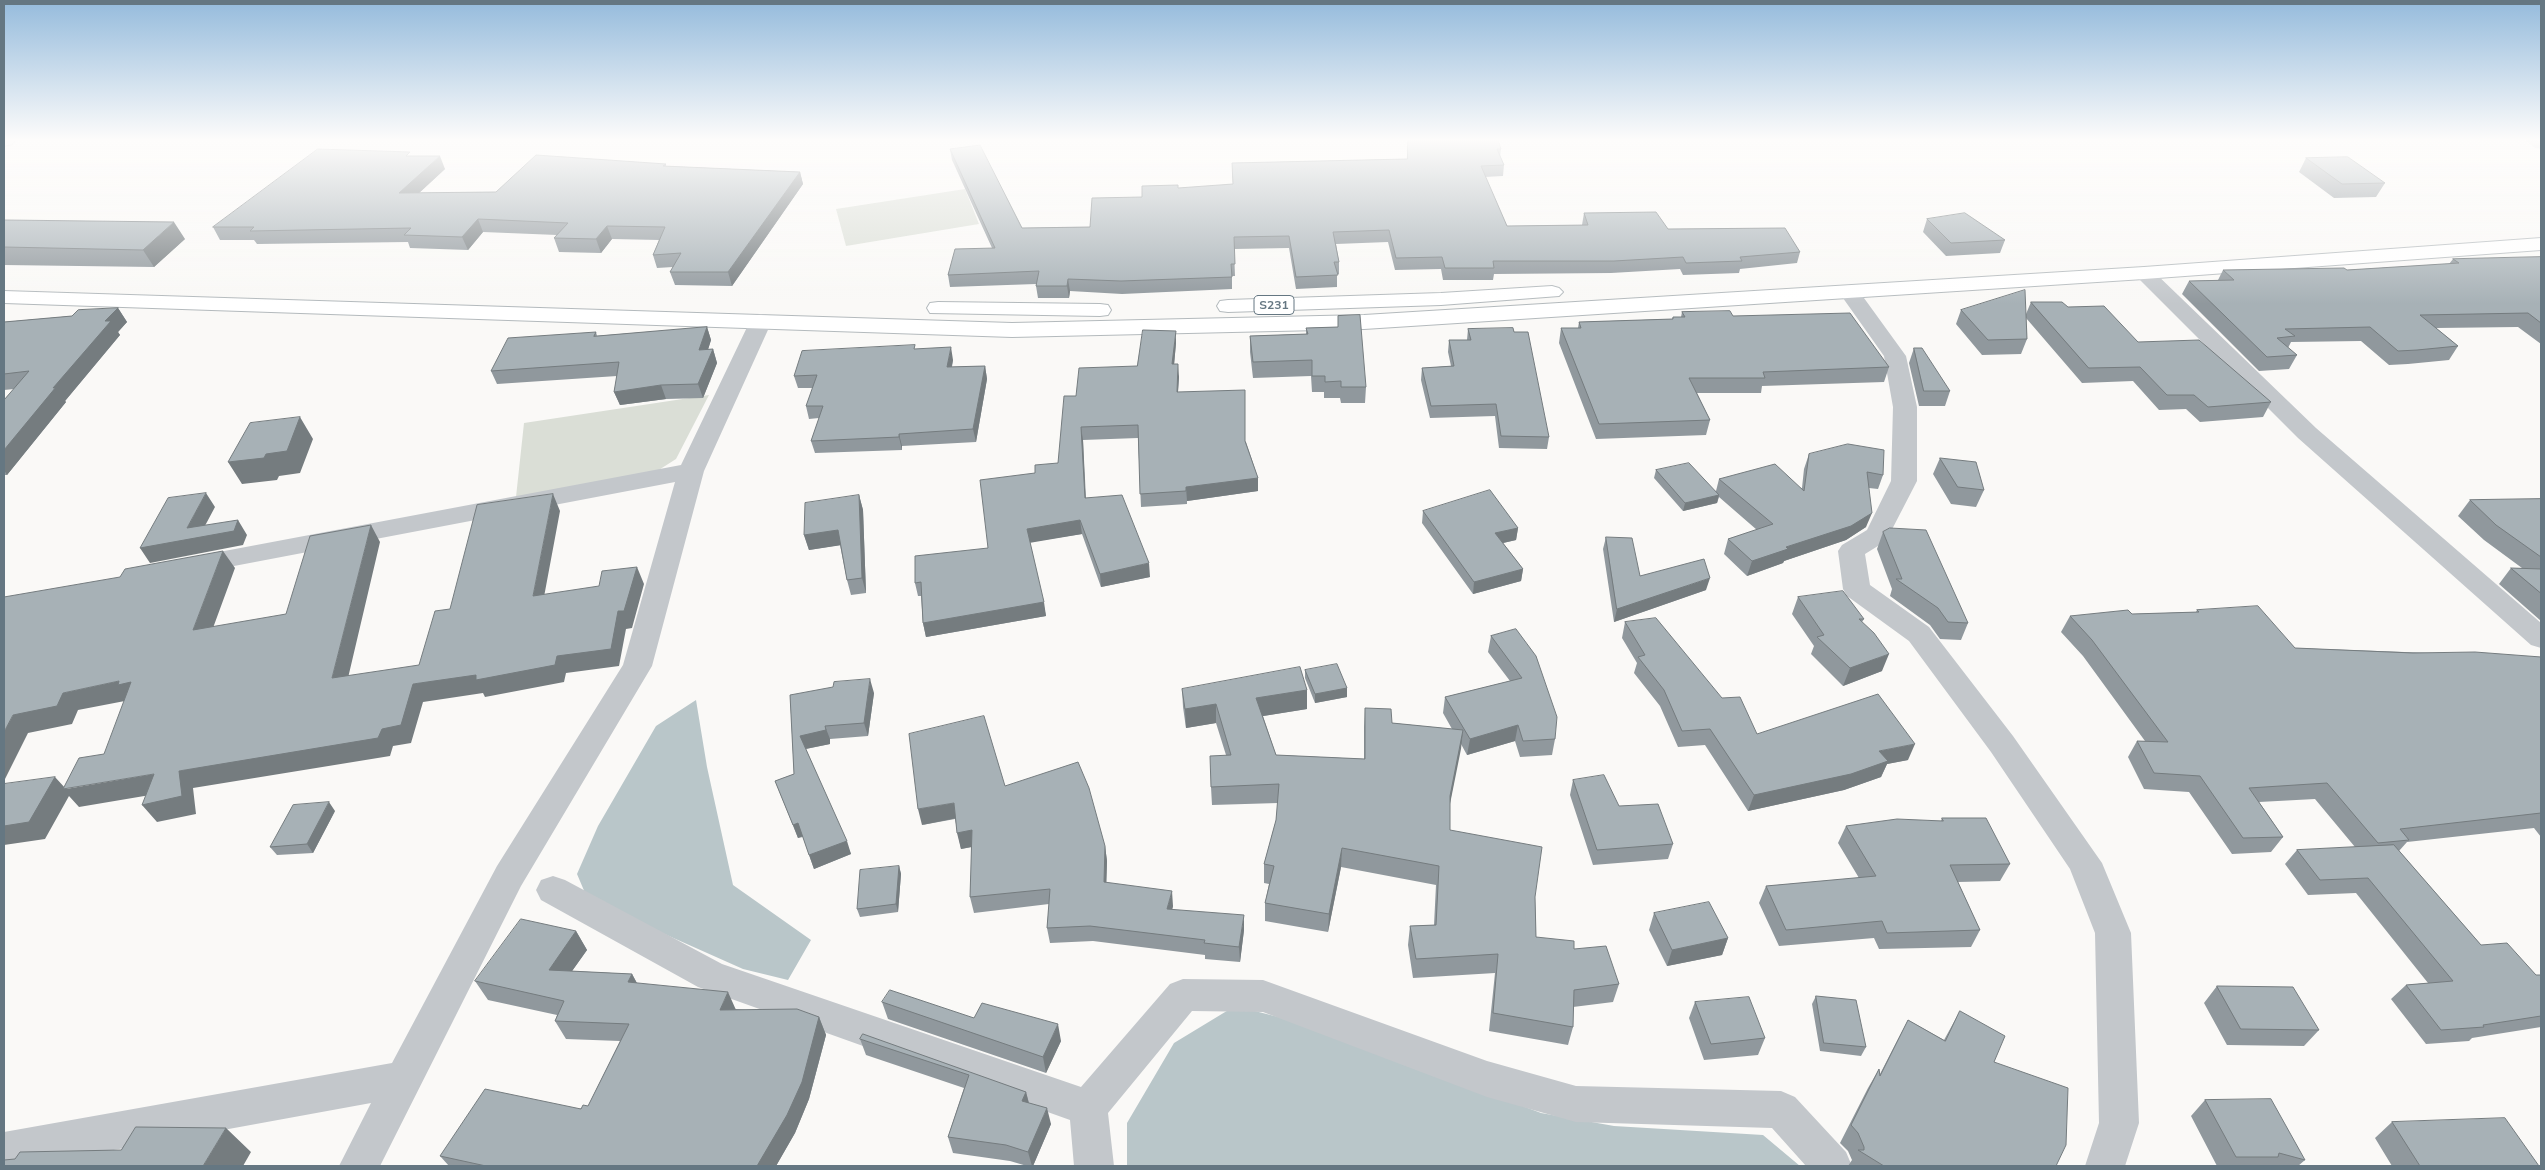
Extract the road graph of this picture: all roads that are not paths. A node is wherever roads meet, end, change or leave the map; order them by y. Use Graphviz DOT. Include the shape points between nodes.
graph roads {
  1 [pos="2541,226"];
  2 [pos="2541,244"];
  3 [pos="2144,273"];
  4 [pos="4,280"];
  5 [pos="1849,291"];
  6 [pos="4,297"];
  7 [pos="761,322"];
  8 [pos="691,471"];
  9 [pos="171,569"];
  10 [pos="2541,638"];
  11 [pos="553,890"];
  12 [pos="404,1079"];
  13 [pos="1088,1108"];
  14 [pos="4,1151"];
  15 [pos="359,1166"];
  16 [pos="1094,1166"];
  17 [pos="1832,1166"];
  18 [pos="2105,1166"];
  1 -- 4 [label="main road, S231" via="2202,251 1441,298 1121,310 964,309"];
  2 -- 3 [label="main road"];
  3 -- 5 [label="main road"];
  3 -- 10 [label="street" via="2307,434"];
  5 -- 7 [label="main road" via="1364,322 1012,330"];
  5 -- 18 [label="street" via="1895,356 1905,407 1904,481 1877,535 1851,551 1857,589 1919,634 2002,744 2085,863 2113,933 2119,1123"];
  6 -- 7 [label="main road"];
  7 -- 8 [label="street"];
  8 -- 9 [label="street"];
  8 -- 12 [label="street" via="637,666 509,876"];
  11 -- 13 [label="street" via="711,976"];
  12 -- 14 [label="street"];
  12 -- 15 [label="street"];
  13 -- 16 [label="street"];
  13 -- 17 [label="street" via="1183,996 1263,996 1487,1079 1576,1104 1781,1110"];
}
